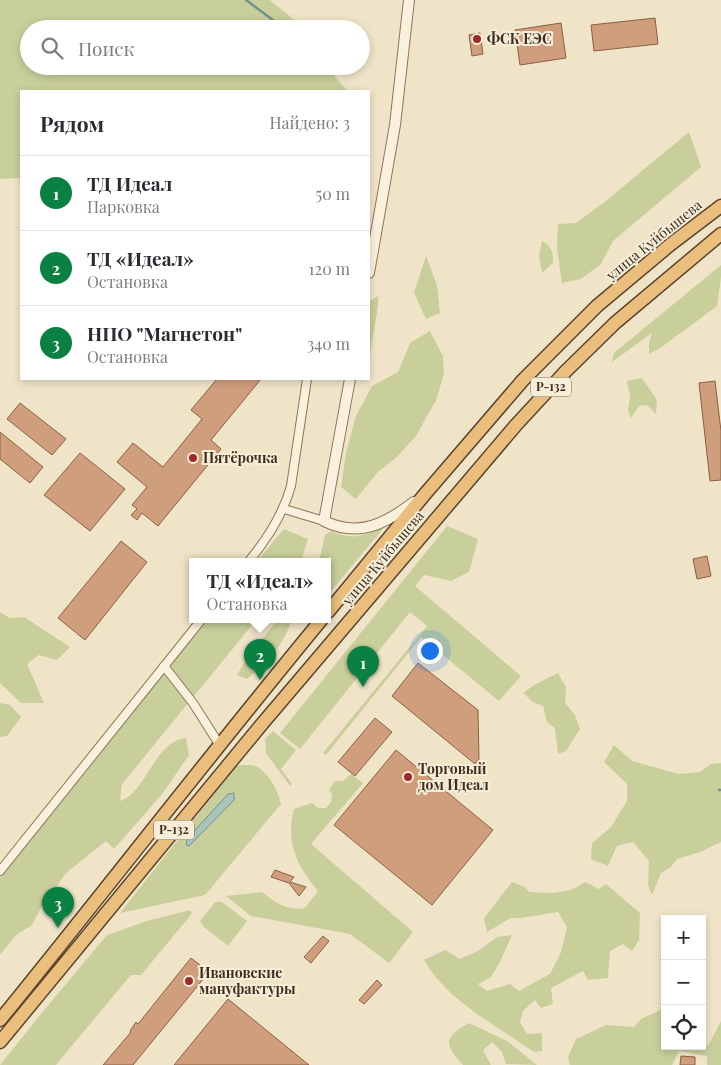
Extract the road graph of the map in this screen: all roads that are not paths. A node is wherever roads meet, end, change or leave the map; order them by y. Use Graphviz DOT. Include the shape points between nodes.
graph roads {
  1 [pos="409,0"];
  2 [pos="721,206"];
  3 [pos="721,234"];
  4 [pos="370,262"];
  5 [pos="306,380"];
  6 [pos="350,380"];
  7 [pos="425,494"];
  8 [pos="284,509"];
  9 [pos="324,521"];
  10 [pos="251,558"];
  11 [pos="331,608"];
  12 [pos="199,623"];
  13 [pos="319,623"];
  14 [pos="164,666"];
  15 [pos="219,744"];
  16 [pos="0,870"];
  17 [pos="0,1020"];
  18 [pos="0,1042"];
  1 -- 4 [label="street" via="396,125"];
  2 -- 7 [label="highway, улица Куйбышева / Р-132" via="597,306 523,380"];
  3 -- 18 [label="highway, улица Куйбышева / Р-132" via="616,323 516,426 262,724"];
  5 -- 8 [label="street" via="291,486"];
  6 -- 9 [label="street"];
  7 -- 9 [label="street" via="368,528 353,530"];
  7 -- 11 [label="highway, улица Куйбышева / Р-132"];
  8 -- 9 [label="street"];
  8 -- 10 [label="street"];
  12 -- 14 [label="street"];
  13 -- 15 [label="highway, Р-132"];
  14 -- 15 [label="street"];
  14 -- 16 [label="street"];
  15 -- 17 [label="highway, Р-132"];
}
